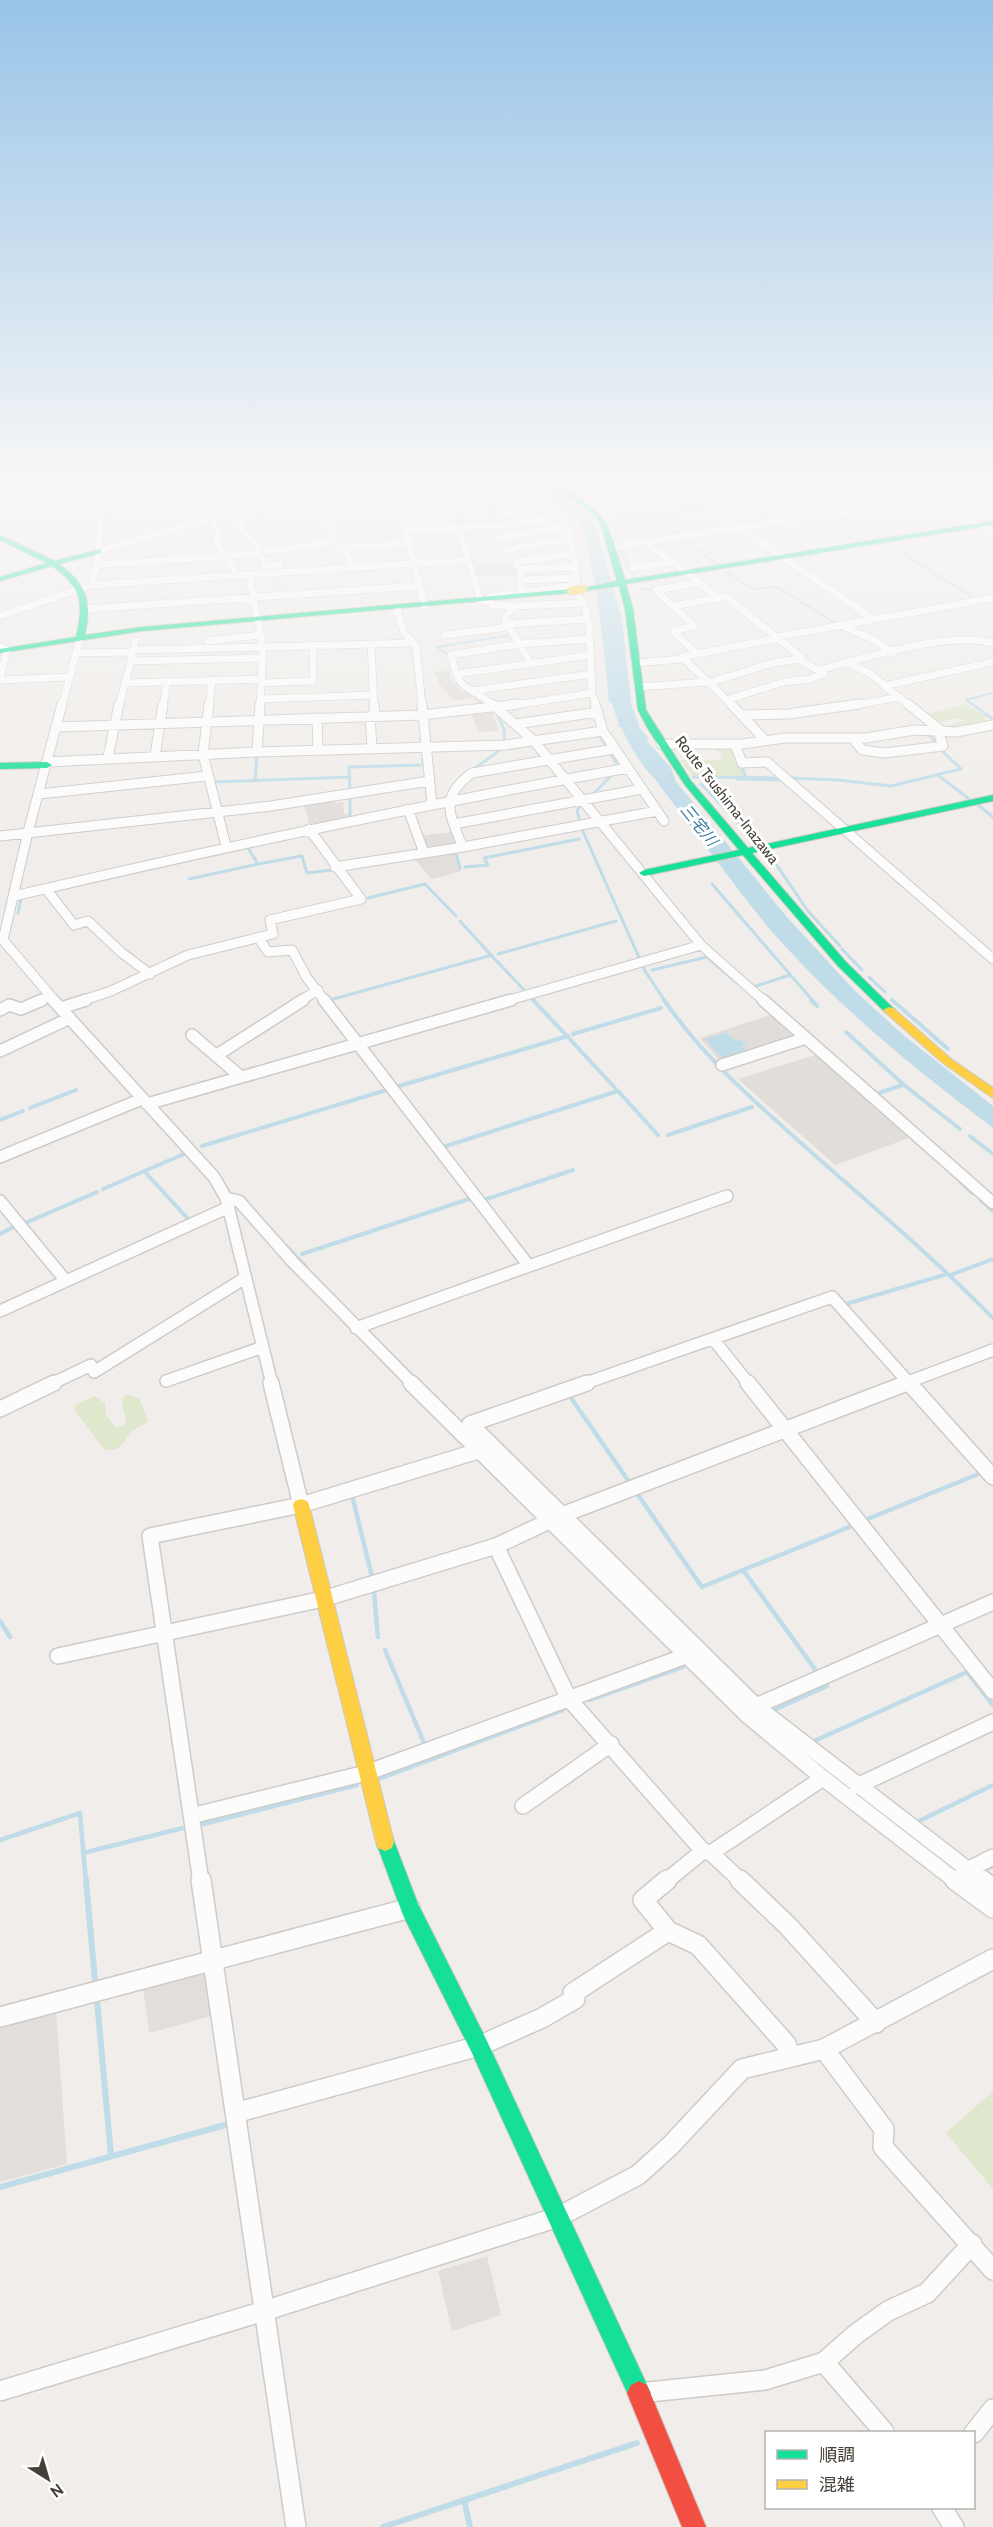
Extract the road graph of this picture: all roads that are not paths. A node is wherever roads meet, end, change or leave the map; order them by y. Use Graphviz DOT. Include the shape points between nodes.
graph roads {
  1 [pos="62,596"];
  2 [pos="86,596"];
  3 [pos="269,596"];
  4 [pos="421,596"];
  5 [pos="481,596"];
  6 [pos="504,596"];
  7 [pos="518,596"];
  8 [pos="553,596"];
  9 [pos="582,596"];
  10 [pos="622,596"];
  11 [pos="663,596"];
  12 [pos="716,596"];
  13 [pos="839,596"];
  14 [pos="253,597"];
  15 [pos="719,598"];
  16 [pos="993,598"];
  17 [pos="482,600"];
  18 [pos="979,601"];
  19 [pos="514,606"];
  20 [pos="674,606"];
  21 [pos="424,607"];
  22 [pos="85,609"];
  23 [pos="397,609"];
  24 [pos="993,609"];
  25 [pos="0,616"];
  26 [pos="258,619"];
  27 [pos="587,619"];
  28 [pos="874,620"];
  29 [pos="508,625"];
  30 [pos="841,625"];
  31 [pos="261,635"];
  32 [pos="445,635"];
  33 [pos="80,638"];
  34 [pos="778,638"];
  35 [pos="590,639"];
  36 [pos="991,640"];
  37 [pos="135,641"];
  38 [pos="412,643"];
  39 [pos="371,644"];
  40 [pos="520,644"];
  41 [pos="313,646"];
  42 [pos="263,647"];
  43 [pos="2,649"];
  44 [pos="173,649"];
  45 [pos="76,653"];
  46 [pos="893,653"];
  47 [pos="132,654"];
  48 [pos="697,654"];
  49 [pos="591,655"];
  50 [pos="262,658"];
  51 [pos="682,659"];
  52 [pos="798,659"];
  53 [pos="993,662"];
  54 [pos="635,663"];
  55 [pos="848,663"];
  56 [pos="531,664"];
  57 [pos="819,670"];
  58 [pos="457,674"];
  59 [pos="591,674"];
  60 [pos="69,677"];
  61 [pos="0,679"];
  62 [pos="213,681"];
  63 [pos="261,681"];
  64 [pos="167,682"];
  65 [pos="708,682"];
  66 [pos="124,683"];
  67 [pos="886,686"];
  68 [pos="638,687"];
  69 [pos="471,691"];
  70 [pos="592,693"];
  71 [pos="373,695"];
  72 [pos="899,698"];
  73 [pos="260,699"];
  74 [pos="726,700"];
  75 [pos="495,708"];
  76 [pos="598,712"];
  77 [pos="422,715"];
  78 [pos="743,715"];
  79 [pos="372,716"];
  80 [pos="317,718"];
  81 [pos="259,720"];
  82 [pos="208,721"];
  83 [pos="161,723"];
  84 [pos="114,724"];
  85 [pos="516,724"];
  86 [pos="993,725"];
  87 [pos="57,727"];
  88 [pos="603,731"];
  89 [pos="940,731"];
  90 [pos="853,738"];
  91 [pos="765,740"];
  92 [pos="534,741"];
  93 [pos="661,744"];
  94 [pos="735,744"];
  95 [pos="426,746"];
  96 [pos="372,748"];
  97 [pos="614,748"];
  98 [pos="318,750"];
  99 [pos="257,752"];
  100 [pos="202,754"];
  101 [pos="155,756"];
  102 [pos="108,757"];
  103 [pos="549,759"];
  104 [pos="47,763"];
  105 [pos="0,766"];
  106 [pos="628,768"];
  107 [pos="207,776"];
  108 [pos="566,779"];
  109 [pos="429,781"];
  110 [pos="642,789"];
  111 [pos="39,794"];
  112 [pos="993,798"];
  113 [pos="448,800"];
  114 [pos="582,800"];
  115 [pos="432,804"];
  116 [pos="408,809"];
  117 [pos="217,811"];
  118 [pos="657,811"];
  119 [pos="664,821"];
  120 [pos="599,822"];
  121 [pos="454,824"];
  122 [pos="309,829"];
  123 [pos="845,830"];
  124 [pos="28,832"];
  125 [pos="0,836"];
  126 [pos="226,846"];
  127 [pos="463,847"];
  128 [pos="744,852"];
  129 [pos="424,853"];
  130 [pos="335,867"];
  131 [pos="644,873"];
  132 [pos="46,889"];
  133 [pos="14,896"];
  134 [pos="4,913"];
  135 [pos="258,937"];
  136 [pos="1,940"];
  137 [pos="701,945"];
  138 [pos="993,959"];
  139 [pos="150,974"];
  140 [pos="318,990"];
  141 [pos="50,996"];
  142 [pos="61,1008"];
  143 [pos="0,1010"];
  144 [pos="70,1018"];
  145 [pos="192,1035"];
  146 [pos="806,1038"];
  147 [pos="358,1043"];
  148 [pos="0,1051"];
  149 [pos="217,1055"];
  150 [pos="722,1065"];
  151 [pos="241,1077"];
  152 [pos="993,1094"];
  153 [pos="144,1102"];
  154 [pos="0,1157"];
  155 [pos="727,1196"];
  156 [pos="0,1201"];
  157 [pos="227,1202"];
  158 [pos="993,1203"];
  159 [pos="529,1266"];
  160 [pos="245,1278"];
  161 [pos="66,1281"];
  162 [pos="0,1311"];
  163 [pos="359,1327"];
  164 [pos="712,1339"];
  165 [pos="263,1347"];
  166 [pos="993,1350"];
  167 [pos="166,1381"];
  168 [pos="907,1383"];
  169 [pos="0,1409"];
  170 [pos="784,1430"];
  171 [pos="484,1448"];
  172 [pos="993,1477"];
  173 [pos="301,1505"];
  174 [pos="556,1519"];
  175 [pos="496,1546"];
  176 [pos="323,1599"];
  177 [pos="993,1602"];
  178 [pos="940,1625"];
  179 [pos="164,1633"];
  180 [pos="693,1653"];
  181 [pos="58,1656"];
  182 [pos="993,1691"];
  183 [pos="569,1699"];
  184 [pos="756,1706"];
  185 [pos="993,1722"];
  186 [pos="611,1744"];
  187 [pos="366,1773"];
  188 [pos="834,1780"];
  189 [pos="856,1786"];
  190 [pos="524,1806"];
  191 [pos="191,1816"];
  192 [pos="707,1852"];
  193 [pos="993,1857"];
  194 [pos="968,1870"];
  195 [pos="993,1889"];
  196 [pos="410,1908"];
  197 [pos="993,1908"];
  198 [pos="668,1931"];
  199 [pos="993,1959"];
  200 [pos="212,1961"];
  201 [pos="0,2017"];
  202 [pos="876,2023"];
  203 [pos="479,2046"];
  204 [pos="824,2049"];
  205 [pos="791,2057"];
  206 [pos="235,2113"];
  207 [pos="558,2217"];
  208 [pos="972,2244"];
  209 [pos="993,2270"];
  210 [pos="264,2312"];
  211 [pos="824,2362"];
  212 [pos="0,2391"];
  213 [pos="639,2392"];
  214 [pos="993,2409"];
  215 [pos="882,2431"];
  216 [pos="975,2432"];
  217 [pos="943,2509"];
  218 [pos="296,2527"];
  219 [pos="694,2527"];
  220 [pos="954,2527"];
  1 -- 25 [label="street"];
  2 -- 22 [label="main road"];
  3 -- 14 [label="street"];
  4 -- 21 [label="street"];
  5 -- 17 [label="street"];
  6 -- 17 [label="street"];
  7 -- 17 [label="main road"];
  8 -- 19 [label="street"];
  9 -- 27 [label="street"];
  10 -- 54 [label="main road, Route Tsushima-Inazawa" via="633,632"];
  11 -- 20 [label="street"];
  12 -- 15 [label="street"];
  13 -- 28 [label="street"];
  14 -- 22 [label="street"];
  14 -- 26 [label="street"];
  15 -- 20 [label="street"];
  15 -- 34 [label="street" via="729,598"];
  16 -- 18 [label="street"];
  17 -- 19 [label="street"];
  17 -- 21 [label="main road"];
  18 -- 24 [label="street"];
  18 -- 28 [label="street"];
  19 -- 29 [label="street" via="506,614"];
  20 -- 48 [label="street" via="694,627 673,631"];
  21 -- 23 [label="main road"];
  22 -- 33 [label="main road"];
  23 -- 26 [label="main road"];
  23 -- 38 [label="street" via="404,633"];
  26 -- 31 [label="street"];
  26 -- 33 [label="main road"];
  27 -- 29 [label="street"];
  27 -- 35 [label="street"];
  28 -- 30 [label="street"];
  29 -- 32 [label="street"];
  29 -- 40 [label="street"];
  30 -- 34 [label="street"];
  30 -- 46 [label="street"];
  31 -- 42 [label="street"];
  31 -- 44 [label="street" via="174,645"];
  33 -- 43 [label="main road"];
  33 -- 45 [label="street"];
  34 -- 48 [label="street"];
  34 -- 52 [label="street" via="801,657"];
  35 -- 40 [label="street"];
  35 -- 49 [label="street"];
  36 -- 46 [label="street" via="960,639"];
  37 -- 47 [label="street"];
  38 -- 39 [label="street"];
  38 -- 77 [label="street" via="416,645"];
  39 -- 41 [label="street"];
  39 -- 71 [label="street"];
  40 -- 56 [label="street"];
  40 -- 58 [label="street" via="451,655"];
  41 -- 42 [label="street"];
  41 -- 63 [label="street" via="313,681"];
  42 -- 44 [label="street"];
  42 -- 50 [label="street"];
  43 -- 61 [label="street"];
  44 -- 47 [label="street"];
  45 -- 47 [label="street"];
  45 -- 60 [label="street"];
  46 -- 55 [label="street"];
  47 -- 50 [label="street"];
  47 -- 66 [label="street"];
  48 -- 51 [label="street"];
  49 -- 56 [label="street"];
  49 -- 59 [label="street"];
  50 -- 63 [label="street"];
  51 -- 54 [label="street"];
  51 -- 65 [label="street"];
  52 -- 57 [label="street"];
  52 -- 65 [label="street"];
  53 -- 67 [label="street"];
  54 -- 68 [label="main road, Route Tsushima-Inazawa"];
  55 -- 57 [label="street"];
  55 -- 67 [label="street"];
  56 -- 58 [label="street"];
  57 -- 74 [label="street" via="824,674"];
  58 -- 69 [label="street" via="461,685"];
  59 -- 69 [label="street"];
  59 -- 70 [label="street"];
  60 -- 61 [label="street"];
  60 -- 87 [label="street"];
  62 -- 63 [label="street"];
  62 -- 64 [label="street"];
  62 -- 82 [label="street"];
  63 -- 73 [label="street"];
  64 -- 66 [label="street"];
  64 -- 83 [label="street"];
  65 -- 68 [label="street"];
  65 -- 74 [label="street"];
  66 -- 84 [label="street"];
  67 -- 72 [label="street"];
  68 -- 93 [label="main road, Route Tsushima-Inazawa" via="642,710"];
  69 -- 75 [label="street"];
  70 -- 75 [label="street"];
  70 -- 76 [label="street"];
  71 -- 73 [label="street"];
  71 -- 79 [label="street"];
  72 -- 78 [label="street" via="800,712"];
  72 -- 89 [label="street"];
  73 -- 81 [label="street"];
  74 -- 78 [label="street"];
  75 -- 77 [label="street"];
  75 -- 85 [label="street"];
  76 -- 85 [label="street"];
  76 -- 88 [label="street"];
  77 -- 79 [label="street"];
  77 -- 95 [label="street"];
  78 -- 91 [label="street"];
  79 -- 80 [label="street"];
  79 -- 96 [label="street"];
  80 -- 81 [label="street"];
  80 -- 98 [label="street"];
  81 -- 82 [label="street"];
  81 -- 99 [label="street"];
  82 -- 83 [label="street"];
  82 -- 100 [label="street"];
  83 -- 84 [label="street"];
  83 -- 101 [label="street"];
  84 -- 87 [label="street"];
  84 -- 102 [label="street"];
  85 -- 92 [label="street"];
  86 -- 89 [label="street"];
  87 -- 104 [label="street"];
  88 -- 92 [label="street"];
  88 -- 97 [label="street"];
  89 -- 90 [label="street" via="915,730"];
  89 -- 90 [label="street" via="942,746 885,753 862,750"];
  90 -- 91 [label="street"];
  91 -- 94 [label="street"];
  92 -- 95 [label="street"];
  92 -- 103 [label="street"];
  93 -- 94 [label="street"];
  93 -- 128 [label="main road, Route Tsushima-Inazawa"];
  94 -- 123 [label="street" via="742,763 767,762"];
  95 -- 96 [label="street"];
  95 -- 109 [label="street"];
  96 -- 98 [label="street"];
  97 -- 103 [label="street"];
  97 -- 106 [label="street"];
  98 -- 99 [label="street"];
  99 -- 100 [label="street"];
  100 -- 101 [label="street"];
  100 -- 107 [label="street"];
  101 -- 102 [label="street"];
  102 -- 104 [label="street"];
  103 -- 108 [label="street"];
  103 -- 113 [label="street" via="472,773 452,789"];
  104 -- 105 [label="main road"];
  104 -- 111 [label="street"];
  106 -- 108 [label="street"];
  106 -- 110 [label="street"];
  107 -- 111 [label="street"];
  107 -- 117 [label="street"];
  108 -- 113 [label="street"];
  108 -- 114 [label="street"];
  109 -- 115 [label="street"];
  109 -- 117 [label="street"];
  110 -- 114 [label="street"];
  110 -- 118 [label="street"];
  111 -- 124 [label="street"];
  112 -- 123 [label="main road"];
  113 -- 115 [label="street"];
  113 -- 121 [label="street"];
  114 -- 120 [label="street"];
  114 -- 121 [label="street"];
  115 -- 116 [label="street"];
  116 -- 122 [label="street"];
  116 -- 129 [label="street"];
  117 -- 124 [label="street"];
  117 -- 126 [label="street"];
  118 -- 119 [label="street"];
  118 -- 120 [label="street"];
  120 -- 127 [label="street"];
  120 -- 131 [label="street"];
  121 -- 127 [label="street"];
  122 -- 126 [label="street"];
  122 -- 130 [label="street"];
  123 -- 128 [label="main road"];
  123 -- 138 [label="street"];
  124 -- 125 [label="street"];
  124 -- 133 [label="street"];
  126 -- 132 [label="street"];
  127 -- 129 [label="street"];
  128 -- 131 [label="main road"];
  128 -- 152 [label="main road, Route Tsushima-Inazawa" via="878,999 941,1055"];
  129 -- 130 [label="street"];
  130 -- 135 [label="street" via="361,899 270,920 273,934"];
  131 -- 137 [label="street"];
  132 -- 133 [label="street"];
  132 -- 139 [label="street" via="74,925 88,921"];
  133 -- 134 [label="street"];
  134 -- 136 [label="street"];
  135 -- 139 [label="street" via="188,955"];
  135 -- 140 [label="street" via="268,952 292,950"];
  136 -- 141 [label="street"];
  137 -- 146 [label="street"];
  137 -- 147 [label="street"];
  139 -- 142 [label="street"];
  140 -- 147 [label="street"];
  140 -- 149 [label="street"];
  141 -- 142 [label="street"];
  141 -- 143 [label="street" via="21,1009 9,1005"];
  142 -- 144 [label="street"];
  144 -- 148 [label="street"];
  144 -- 153 [label="street"];
  145 -- 149 [label="street"];
  146 -- 150 [label="street"];
  146 -- 158 [label="street"];
  147 -- 151 [label="street"];
  147 -- 159 [label="street"];
  149 -- 151 [label="street"];
  151 -- 153 [label="street"];
  153 -- 154 [label="street"];
  153 -- 157 [label="street" via="214,1177"];
  155 -- 159 [label="street"];
  156 -- 161 [label="street"];
  157 -- 160 [label="street"];
  157 -- 161 [label="street"];
  157 -- 163 [label="street" via="239,1201"];
  159 -- 163 [label="street"];
  160 -- 165 [label="street"];
  160 -- 169 [label="street" via="94,1372 91,1365"];
  161 -- 162 [label="street"];
  163 -- 171 [label="street"];
  164 -- 168 [label="street" via="832,1297"];
  164 -- 170 [label="street"];
  164 -- 171 [label="street" via="470,1424"];
  165 -- 167 [label="street"];
  165 -- 173 [label="street"];
  166 -- 168 [label="street"];
  168 -- 170 [label="street"];
  168 -- 172 [label="street"];
  170 -- 174 [label="street"];
  170 -- 178 [label="street"];
  171 -- 173 [label="street"];
  171 -- 174 [label="street"];
  173 -- 176 [label="main road"];
  173 -- 179 [label="street" via="150,1536"];
  174 -- 175 [label="street"];
  174 -- 180 [label="street"];
  175 -- 176 [label="street"];
  175 -- 183 [label="street"];
  176 -- 179 [label="street"];
  176 -- 187 [label="main road"];
  177 -- 178 [label="street"];
  178 -- 182 [label="street"];
  178 -- 184 [label="street"];
  179 -- 181 [label="street"];
  179 -- 191 [label="street"];
  180 -- 183 [label="street"];
  180 -- 184 [label="street"];
  180 -- 188 [label="street" via="747,1714"];
  183 -- 186 [label="street"];
  183 -- 187 [label="street"];
  184 -- 188 [label="street"];
  185 -- 189 [label="street"];
  186 -- 190 [label="street"];
  186 -- 192 [label="street"];
  187 -- 191 [label="street"];
  187 -- 196 [label="main road" via="380,1829"];
  188 -- 189 [label="street"];
  188 -- 192 [label="street"];
  188 -- 197 [label="street" via="938,1868"];
  189 -- 194 [label="street"];
  191 -- 200 [label="street"];
  192 -- 198 [label="street" via="643,1900"];
  192 -- 202 [label="street" via="788,1926"];
  193 -- 194 [label="street"];
  194 -- 195 [label="street"];
  196 -- 200 [label="street"];
  196 -- 203 [label="main road"];
  198 -- 203 [label="street" via="573,1993 575,1999"];
  198 -- 205 [label="street" via="698,1945 786,2044"];
  199 -- 202 [label="street"];
  200 -- 201 [label="street"];
  200 -- 206 [label="street"];
  202 -- 204 [label="street"];
  203 -- 206 [label="street"];
  203 -- 207 [label="main road"];
  204 -- 205 [label="street"];
  204 -- 208 [label="street" via="884,2129 883,2146"];
  205 -- 207 [label="street" via="742,2069 638,2175"];
  206 -- 210 [label="street"];
  207 -- 210 [label="street"];
  207 -- 213 [label="main road"];
  208 -- 209 [label="street"];
  208 -- 211 [label="street" via="927,2293 888,2311"];
  210 -- 212 [label="street"];
  210 -- 218 [label="street"];
  211 -- 213 [label="street" via="765,2380"];
  211 -- 215 [label="street"];
  213 -- 219 [label="main road"];
  214 -- 216 [label="street"];
  217 -- 220 [label="street"];
}
